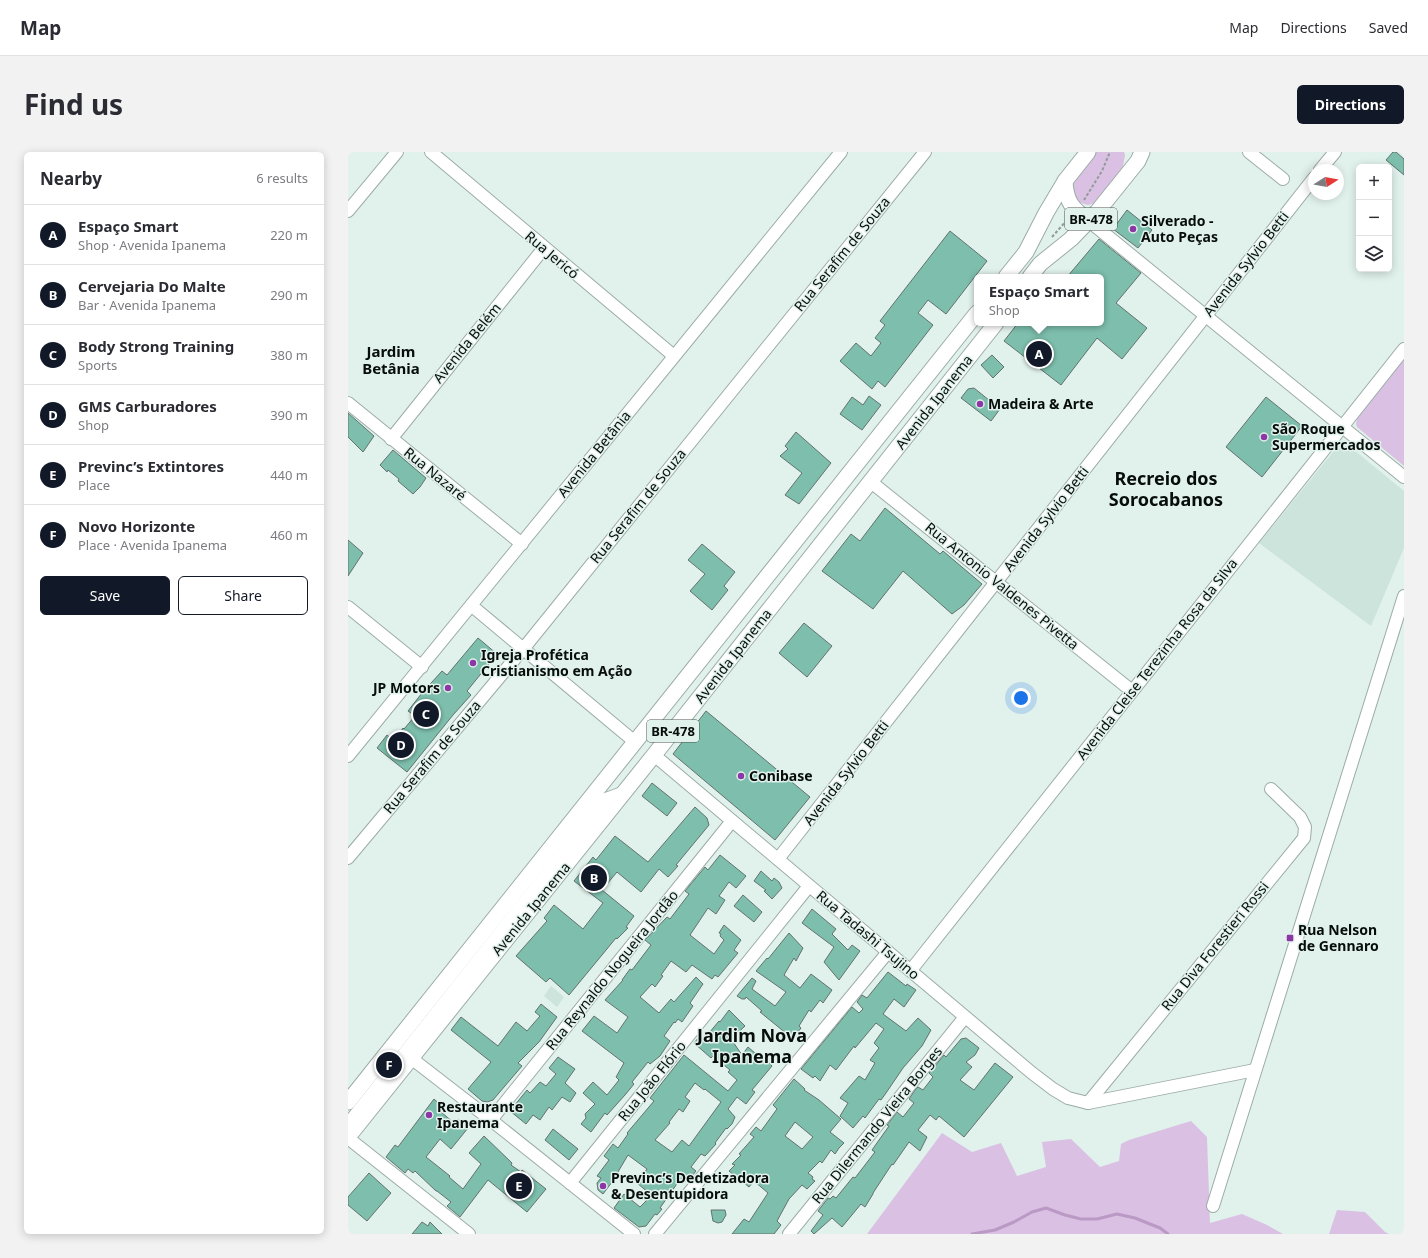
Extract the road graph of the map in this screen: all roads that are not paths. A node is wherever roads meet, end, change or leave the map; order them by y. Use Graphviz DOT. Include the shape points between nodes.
graph roads {
  1 [pos="397,152"];
  2 [pos="431,152"];
  3 [pos="841,152"];
  4 [pos="924,152"];
  5 [pos="1088,152"];
  6 [pos="1131,152"];
  7 [pos="1142,152"];
  8 [pos="1249,152"];
  9 [pos="1335,152"];
  10 [pos="1325,164"];
  11 [pos="1283,179"];
  12 [pos="1065,181"];
  13 [pos="1308,186"];
  14 [pos="1106,201"];
  15 [pos="348,211"];
  16 [pos="1089,221"];
  17 [pos="544,248"];
  18 [pos="1008,274"];
  19 [pos="1032,274"];
  20 [pos="1206,315"];
  21 [pos="974,318"];
  22 [pos="994,326"];
  23 [pos="1404,348"];
  24 [pos="674,356"];
  25 [pos="348,403"];
  26 [pos="1343,426"];
  27 [pos="391,439"];
  28 [pos="1404,477"];
  29 [pos="871,482"];
  30 [pos="522,544"];
  31 [pos="996,582"];
  32 [pos="1404,596"];
  33 [pos="472,606"];
  34 [pos="348,607"];
  35 [pos="523,648"];
  36 [pos="422,667"];
  37 [pos="1132,691"];
  38 [pos="635,742"];
  39 [pos="654,755"];
  40 [pos="348,756"];
  41 [pos="605,781"];
  42 [pos="1271,790"];
  43 [pos="625,792"];
  44 [pos="732,821"];
  45 [pos="348,858"];
  46 [pos="778,859"];
  47 [pos="809,886"];
  48 [pos="888,952"];
  49 [pos="910,970"];
  50 [pos="965,1016"];
  51 [pos="411,1058"];
  52 [pos="1255,1070"];
  53 [pos="348,1102"];
  54 [pos="1088,1103"];
  55 [pos="348,1110"];
  56 [pos="491,1120"];
  57 [pos="348,1124"];
  58 [pos="348,1138"];
  59 [pos="570,1183"];
  60 [pos="1213,1206"];
  61 [pos="469,1234"];
  62 [pos="634,1234"];
  63 [pos="656,1234"];
  64 [pos="789,1234"];
  1 -- 15 [label="street"];
  2 -- 17 [label="street, Rua Jericó"];
  3 -- 24 [label="street, Avenida Betânia"];
  4 -- 35 [label="street, Rua Serafim de Souza"];
  5 -- 12 [label="main road, BR-478"];
  6 -- 14 [label="main road" via="1125,170"];
  7 -- 14 [label="main road, BR-478" via="1138,161"];
  8 -- 11 [label="street"];
  9 -- 10 [label="street"];
  12 -- 16 [label="main road" via="1071,205"];
  12 -- 18 [label="main road, BR-478" via="1026,252"];
  13 -- 20 [label="street, Avenida Sylvio Betti"];
  14 -- 16 [label="main road, BR-478"];
  16 -- 19 [label="main road, BR-478" via="1040,264"];
  16 -- 20 [label="street"];
  17 -- 24 [label="street, Rua Jericó"];
  17 -- 27 [label="street, Avenida Belém"];
  20 -- 26 [label="street"];
  20 -- 31 [label="street, Avenida Sylvio Betti"];
  21 -- 38 [label="main road, Avenida Ipanema / BR-478"];
  22 -- 29 [label="main road, Avenida Ipanema / BR-478"];
  23 -- 26 [label="street, Avenida Cleise Terezinha Rosa da Silva"];
  24 -- 30 [label="street, Avenida Betânia"];
  25 -- 27 [label="street, Rua Nazaré"];
  26 -- 28 [label="street"];
  26 -- 37 [label="street, Avenida Cleise Terezinha Rosa da Silva"];
  27 -- 30 [label="street, Rua Nazaré"];
  29 -- 31 [label="street, Rua Antonio Valdenes Pivetta"];
  29 -- 39 [label="main road, Avenida Ipanema / BR-478"];
  30 -- 33 [label="street, Avenida Betânia"];
  31 -- 37 [label="street, Rua Antonio Valdenes Pivetta"];
  31 -- 46 [label="street, Avenida Sylvio Betti"];
  32 -- 52 [label="street"];
  33 -- 35 [label="street"];
  33 -- 36 [label="street, Avenida Betânia"];
  34 -- 36 [label="street"];
  35 -- 38 [label="street"];
  35 -- 45 [label="street, Rua Serafim de Souza"];
  36 -- 40 [label="street, Avenida Betânia"];
  37 -- 49 [label="street, Avenida Cleise Terezinha Rosa da Silva"];
  38 -- 41 [label="main road, Avenida Ipanema / BR-478"];
  39 -- 43 [label="main road, Avenida Ipanema / BR-478"];
  39 -- 44 [label="street, Rua Tadashi Tsujino"];
  41 -- 53 [label="main road, Avenida Ipanema / BR-478"];
  41 -- 55 [label="street" via="599,794"];
  42 -- 54 [label="street, Rua Diva Forestieri Rossi" via="1300,817 1305,827 1304,838"];
  43 -- 51 [label="main road, Avenida Ipanema / BR-478"];
  43 -- 57 [label="street" via="606,799"];
  44 -- 46 [label="street, Rua Tadashi Tsujino"];
  44 -- 56 [label="street, Rua Reynaldo Nogueira Jordão"];
  46 -- 47 [label="street, Rua Tadashi Tsujino"];
  47 -- 48 [label="street, Rua Tadashi Tsujino"];
  47 -- 59 [label="street, Rua João Flório"];
  48 -- 49 [label="street, Rua Tadashi Tsujino"];
  48 -- 63 [label="street"];
  49 -- 50 [label="street, Rua Tadashi Tsujino"];
  50 -- 54 [label="street, Rua Tadashi Tsujino" via="1052,1088 1068,1098"];
  50 -- 64 [label="street, Rua Dilermando Vieira Borges"];
  51 -- 56 [label="street"];
  51 -- 58 [label="main road, Avenida Ipanema / BR-478"];
  52 -- 54 [label="street"];
  52 -- 60 [label="street"];
  56 -- 59 [label="street"];
  58 -- 61 [label="street"];
  59 -- 62 [label="street"];
}
